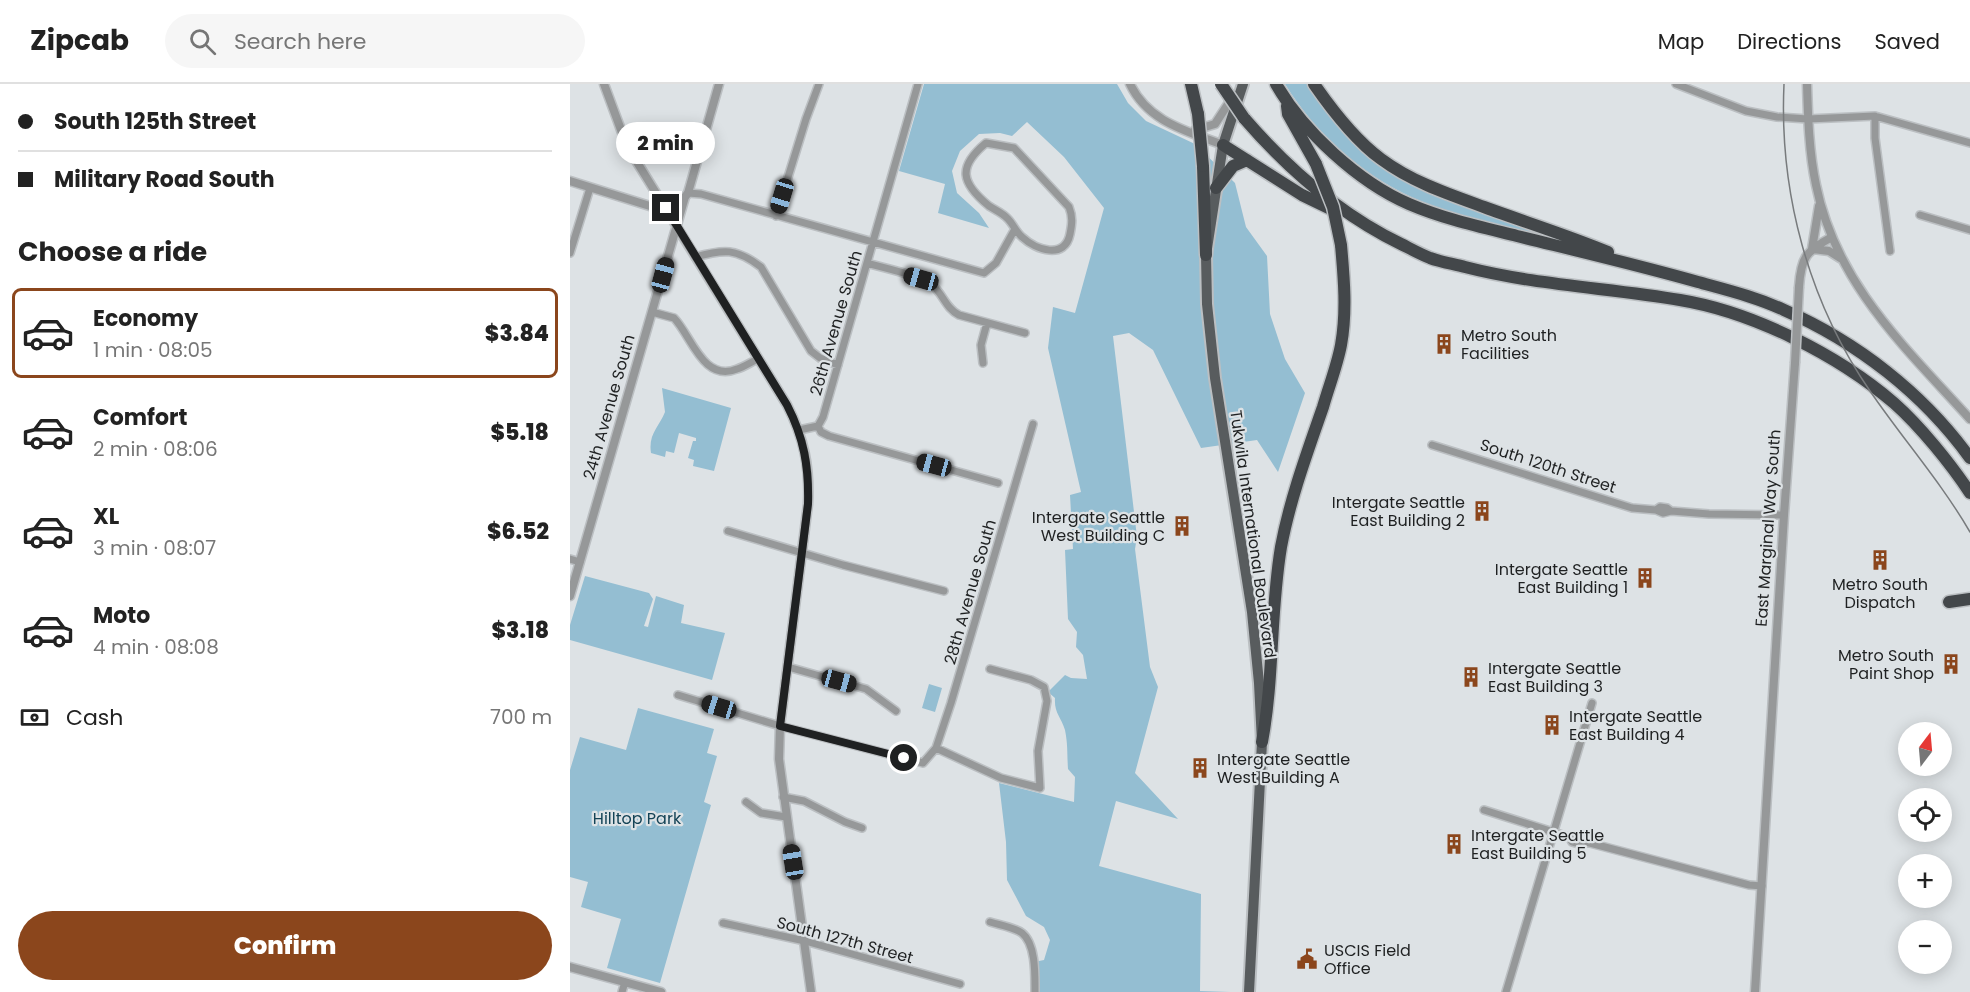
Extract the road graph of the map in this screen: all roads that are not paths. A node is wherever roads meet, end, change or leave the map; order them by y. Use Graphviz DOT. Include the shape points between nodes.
graph roads {
  1 [pos="604,84"];
  2 [pos="719,84"];
  3 [pos="819,84"];
  4 [pos="918,84"];
  5 [pos="1130,84"];
  6 [pos="1191,84"];
  7 [pos="1221,84"];
  8 [pos="1241,84"];
  9 [pos="1276,84"];
  10 [pos="1314,84"];
  11 [pos="1676,84"];
  12 [pos="1807,84"];
  13 [pos="1286,102"];
  14 [pos="1875,116"];
  15 [pos="1808,119"];
  16 [pos="1187,131"];
  17 [pos="1970,143"];
  18 [pos="1223,145"];
  19 [pos="1247,160"];
  20 [pos="570,182"];
  21 [pos="590,188"];
  22 [pos="653,188"];
  23 [pos="1216,188"];
  24 [pos="687,195"];
  25 [pos="1819,199"];
  26 [pos="637,202"];
  27 [pos="666,208"];
  28 [pos="1920,215"];
  29 [pos="776,216"];
  30 [pos="676,226"];
  31 [pos="1015,229"];
  32 [pos="1970,230"];
  33 [pos="1384,236"];
  34 [pos="1832,237"];
  35 [pos="687,243"];
  36 [pos="873,243"];
  37 [pos="1812,249"];
  38 [pos="1890,251"];
  39 [pos="570,253"];
  40 [pos="1206,255"];
  41 [pos="668,256"];
  42 [pos="695,257"];
  43 [pos="1842,260"];
  44 [pos="867,263"];
  45 [pos="1651,269"];
  46 [pos="652,312"];
  47 [pos="987,323"];
  48 [pos="1025,333"];
  49 [pos="758,359"];
  50 [pos="983,363"];
  51 [pos="838,364"];
  52 [pos="1970,419"];
  53 [pos="1033,424"];
  54 [pos="818,426"];
  55 [pos="800,430"];
  56 [pos="1432,445"];
  57 [pos="1970,458"];
  58 [pos="998,483"];
  59 [pos="1970,493"];
  60 [pos="1784,514"];
  61 [pos="728,531"];
  62 [pos="802,552"];
  63 [pos="570,559"];
  64 [pos="580,562"];
  65 [pos="944,591"];
  66 [pos="570,596"];
  67 [pos="1970,599"];
  68 [pos="1949,602"];
  69 [pos="788,667"];
  70 [pos="990,669"];
  71 [pos="678,695"];
  72 [pos="1592,703"];
  73 [pos="896,711"];
  74 [pos="780,726"];
  75 [pos="1262,742"];
  76 [pos="936,748"];
  77 [pos="783,797"];
  78 [pos="746,802"];
  79 [pos="1484,810"];
  80 [pos="786,817"];
  81 [pos="862,828"];
  82 [pos="1554,832"];
  83 [pos="1762,886"];
  84 [pos="990,922"];
  85 [pos="723,924"];
  86 [pos="805,941"];
  87 [pos="570,967"];
  88 [pos="625,982"];
  89 [pos="960,984"];
  90 [pos="622,992"];
  91 [pos="661,992"];
  92 [pos="811,992"];
  93 [pos="1035,992"];
  94 [pos="1249,992"];
  95 [pos="1506,992"];
  96 [pos="1755,992"];
  1 -- 22 [label="street" via="627,146"];
  2 -- 24 [label="street"];
  3 -- 29 [label="street"];
  4 -- 36 [label="street, 26th Avenue South"];
  5 -- 16 [label="street" via="1154,115"];
  6 -- 40 [label="highway, bridge" via="1203,166"];
  7 -- 33 [label="highway, bridge" via="1269,147 1311,187"];
  8 -- 16 [label="street" via="1215,124"];
  8 -- 18 [label="main road, Tukwila International Boulevard"];
  9 -- 13 [label="highway"];
  10 -- 45 [label="highway" via="1364,144 1406,175"];
  11 -- 15 [label="street" via="1746,111"];
  12 -- 15 [label="street"];
  13 -- 45 [label="highway" via="1323,144 1358,173 1407,204 1448,219"];
  13 -- 75 [label="highway, bridge" via="1288,114 1316,164 1333,207 1345,284 1341,344 1334,375 1281,546"];
  14 -- 15 [label="street"];
  14 -- 17 [label="street"];
  14 -- 38 [label="street"];
  15 -- 25 [label="street"];
  16 -- 18 [label="street"];
  18 -- 19 [label="highway"];
  18 -- 23 [label="main road, Tukwila International Boulevard"];
  19 -- 23 [label="highway" via="1233,166"];
  19 -- 33 [label="highway" via="1302,195"];
  20 -- 21 [label="street"];
  21 -- 26 [label="street"];
  21 -- 39 [label="street"];
  22 -- 26 [label="street"];
  22 -- 27 [label="street"];
  23 -- 40 [label="main road, Tukwila International Boulevard"];
  24 -- 27 [label="street"];
  24 -- 29 [label="street" via="701,194"];
  24 -- 30 [label="street, 24th Avenue South"];
  25 -- 34 [label="street"];
  25 -- 37 [label="street, East Marginal Way South"];
  26 -- 27 [label="street"];
  27 -- 30 [label="street"];
  28 -- 32 [label="street"];
  29 -- 36 [label="street"];
  30 -- 35 [label="street"];
  30 -- 41 [label="street, 24th Avenue South"];
  31 -- 31 [label="street" via="968,182 965,167 986,143 1014,148 1073,216 1067,244 1060,250 1047,251 1028,242"];
  31 -- 36 [label="street, 26th Avenue South" via="996,263 984,273"];
  33 -- 59 [label="highway" via="1430,258 1479,271 1682,300 1747,317 1784,333 1848,370 1894,403"];
  34 -- 37 [label="street"];
  34 -- 43 [label="street"];
  35 -- 41 [label="street"];
  35 -- 42 [label="street"];
  36 -- 44 [label="street, 26th Avenue South"];
  37 -- 43 [label="street" via="1828,251"];
  37 -- 60 [label="street, East Marginal Way South, bridge" via="1802,263 1799,287"];
  40 -- 75 [label="main road, Tukwila International Boulevard" via="1215,378 1252,612"];
  41 -- 46 [label="street, 24th Avenue South"];
  42 -- 49 [label="street"];
  42 -- 51 [label="street" via="728,250 756,263 812,351"];
  43 -- 52 [label="street" via="1879,317"];
  44 -- 47 [label="street" via="927,281 953,312"];
  44 -- 51 [label="street, 26th Avenue South"];
  45 -- 57 [label="highway" via="1748,296 1826,330 1855,348 1916,398"];
  46 -- 49 [label="street" via="674,318 699,357 718,370 735,370"];
  46 -- 64 [label="street, 24th Avenue South"];
  47 -- 48 [label="street"];
  47 -- 50 [label="street" via="981,345"];
  49 -- 55 [label="street"];
  51 -- 54 [label="street, 26th Avenue South"];
  53 -- 76 [label="street, 28th Avenue South"];
  54 -- 55 [label="street"];
  54 -- 58 [label="street" via="829,436"];
  55 -- 62 [label="street" via="809,482"];
  56 -- 60 [label="street, South 120th Street" via="1632,508"];
  60 -- 83 [label="street, East Marginal Way South"];
  61 -- 62 [label="street"];
  62 -- 65 [label="street"];
  62 -- 69 [label="street"];
  63 -- 64 [label="street"];
  64 -- 66 [label="street, 24th Avenue South"];
  67 -- 68 [label="highway"];
  69 -- 73 [label="street" via="866,689"];
  69 -- 74 [label="street"];
  70 -- 76 [label="street" via="1044,687 1047,701 1038,751 1040,788 1001,778"];
  71 -- 74 [label="street"];
  72 -- 82 [label="street"];
  74 -- 76 [label="street, 28th Avenue South" via="923,763"];
  74 -- 77 [label="street"];
  75 -- 94 [label="main road, Tukwila International Boulevard"];
  77 -- 80 [label="street"];
  77 -- 81 [label="street" via="804,801"];
  78 -- 80 [label="street" via="761,813"];
  79 -- 82 [label="street"];
  80 -- 86 [label="street"];
  82 -- 83 [label="street"];
  82 -- 95 [label="street"];
  83 -- 96 [label="street, East Marginal Way South"];
  84 -- 93 [label="street" via="1021,932 1027,939"];
  85 -- 86 [label="street, South 127th Street"];
  86 -- 89 [label="street, South 127th Street"];
  86 -- 92 [label="street"];
  87 -- 88 [label="street"];
  88 -- 90 [label="street"];
  88 -- 91 [label="street"];
}
